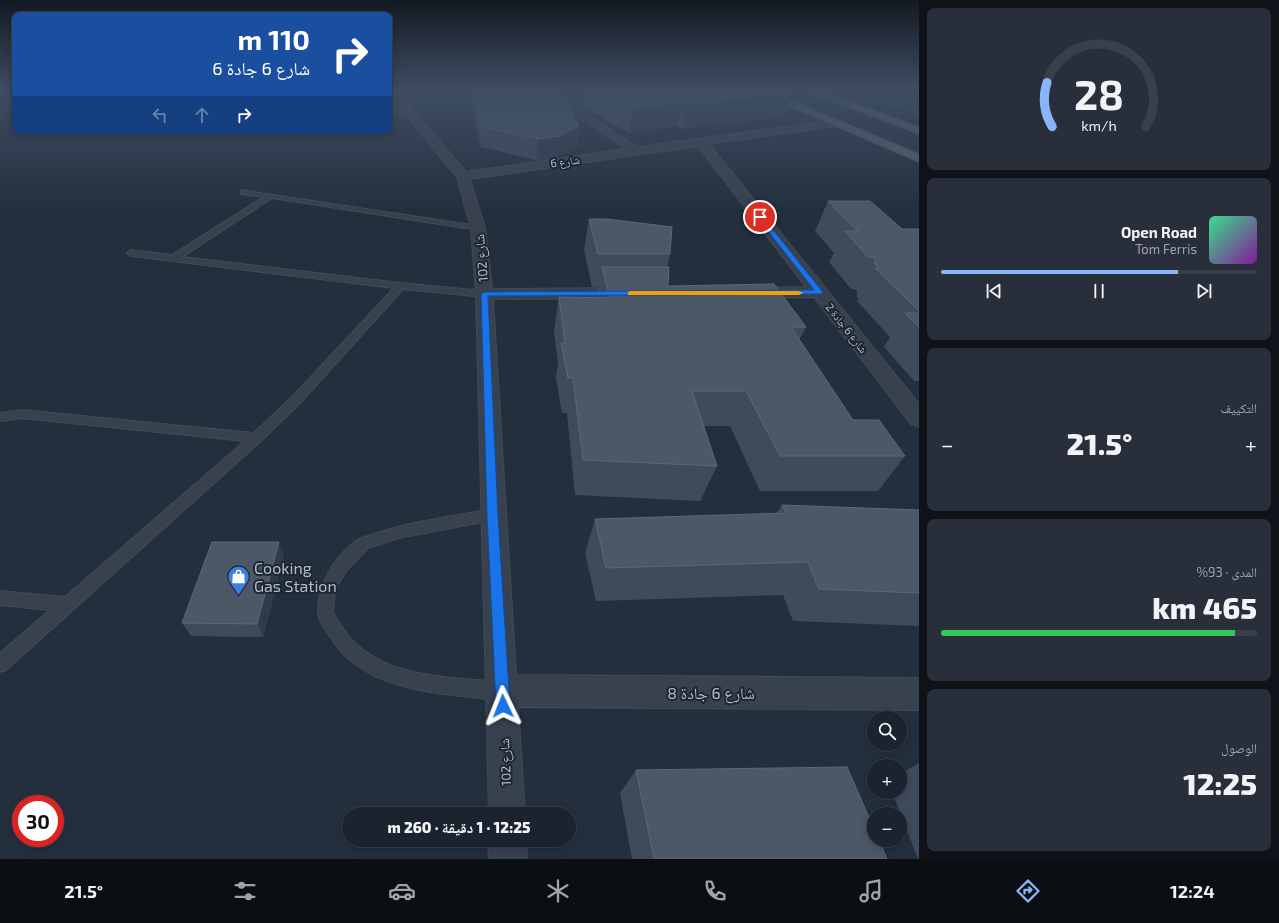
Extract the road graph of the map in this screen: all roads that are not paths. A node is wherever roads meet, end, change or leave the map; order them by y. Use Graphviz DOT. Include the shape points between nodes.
graph roads {
  1 [pos="416,130"];
  2 [pos="604,130"];
  3 [pos="784,130"];
  4 [pos="851,130"];
  5 [pos="701,142"];
  6 [pos="636,151"];
  7 [pos="919,158"];
  8 [pos="463,176"];
  9 [pos="244,192"];
  10 [pos="271,196"];
  11 [pos="478,228"];
  12 [pos="131,253"];
  13 [pos="174,258"];
  14 [pos="401,286"];
  15 [pos="819,292"];
  16 [pos="644,293"];
  17 [pos="732,293"];
  18 [pos="484,294"];
  19 [pos="917,413"];
  20 [pos="0,417"];
  21 [pos="257,438"];
  22 [pos="492,515"];
  23 [pos="0,598"];
  24 [pos="68,604"];
  25 [pos="0,664"];
  26 [pos="502,691"];
  27 [pos="919,694"];
  28 [pos="507,807"];
  29 [pos="507,847"];
  30 [pos="508,859"];
  1 -- 8 [label="street, شارع 102"];
  2 -- 6 [label="street"];
  3 -- 5 [label="street, شارع 6"];
  4 -- 7 [label="main road"];
  5 -- 6 [label="street, شارع 6"];
  5 -- 15 [label="street, شارع 6 جادة 2"];
  6 -- 8 [label="street, شارع 6"];
  8 -- 11 [label="street, شارع 102"];
  9 -- 10 [label="lane"];
  10 -- 11 [label="lane"];
  10 -- 13 [label="lane"];
  11 -- 18 [label="street, شارع 102"];
  12 -- 13 [label="lane"];
  13 -- 14 [label="lane"];
  14 -- 18 [label="lane"];
  14 -- 21 [label="lane" via="298,398"];
  15 -- 17 [label="street"];
  15 -- 19 [label="street, شارع 6 جادة 2"];
  16 -- 18 [label="street"];
  18 -- 22 [label="street, شارع 102"];
  20 -- 21 [label="lane" via="22,414"];
  21 -- 24 [label="lane"];
  22 -- 26 [label="street, شارع 102"];
  22 -- 26 [label="lane" via="400,532 363,544 342,565 328,588 325,615 347,647 378,670 411,681"];
  23 -- 24 [label="lane"];
  24 -- 25 [label="lane"];
  26 -- 27 [label="street, شارع 6 جادة 8"];
  26 -- 28 [label="street, شارع 102"];
  29 -- 30 [label="street"];
}
